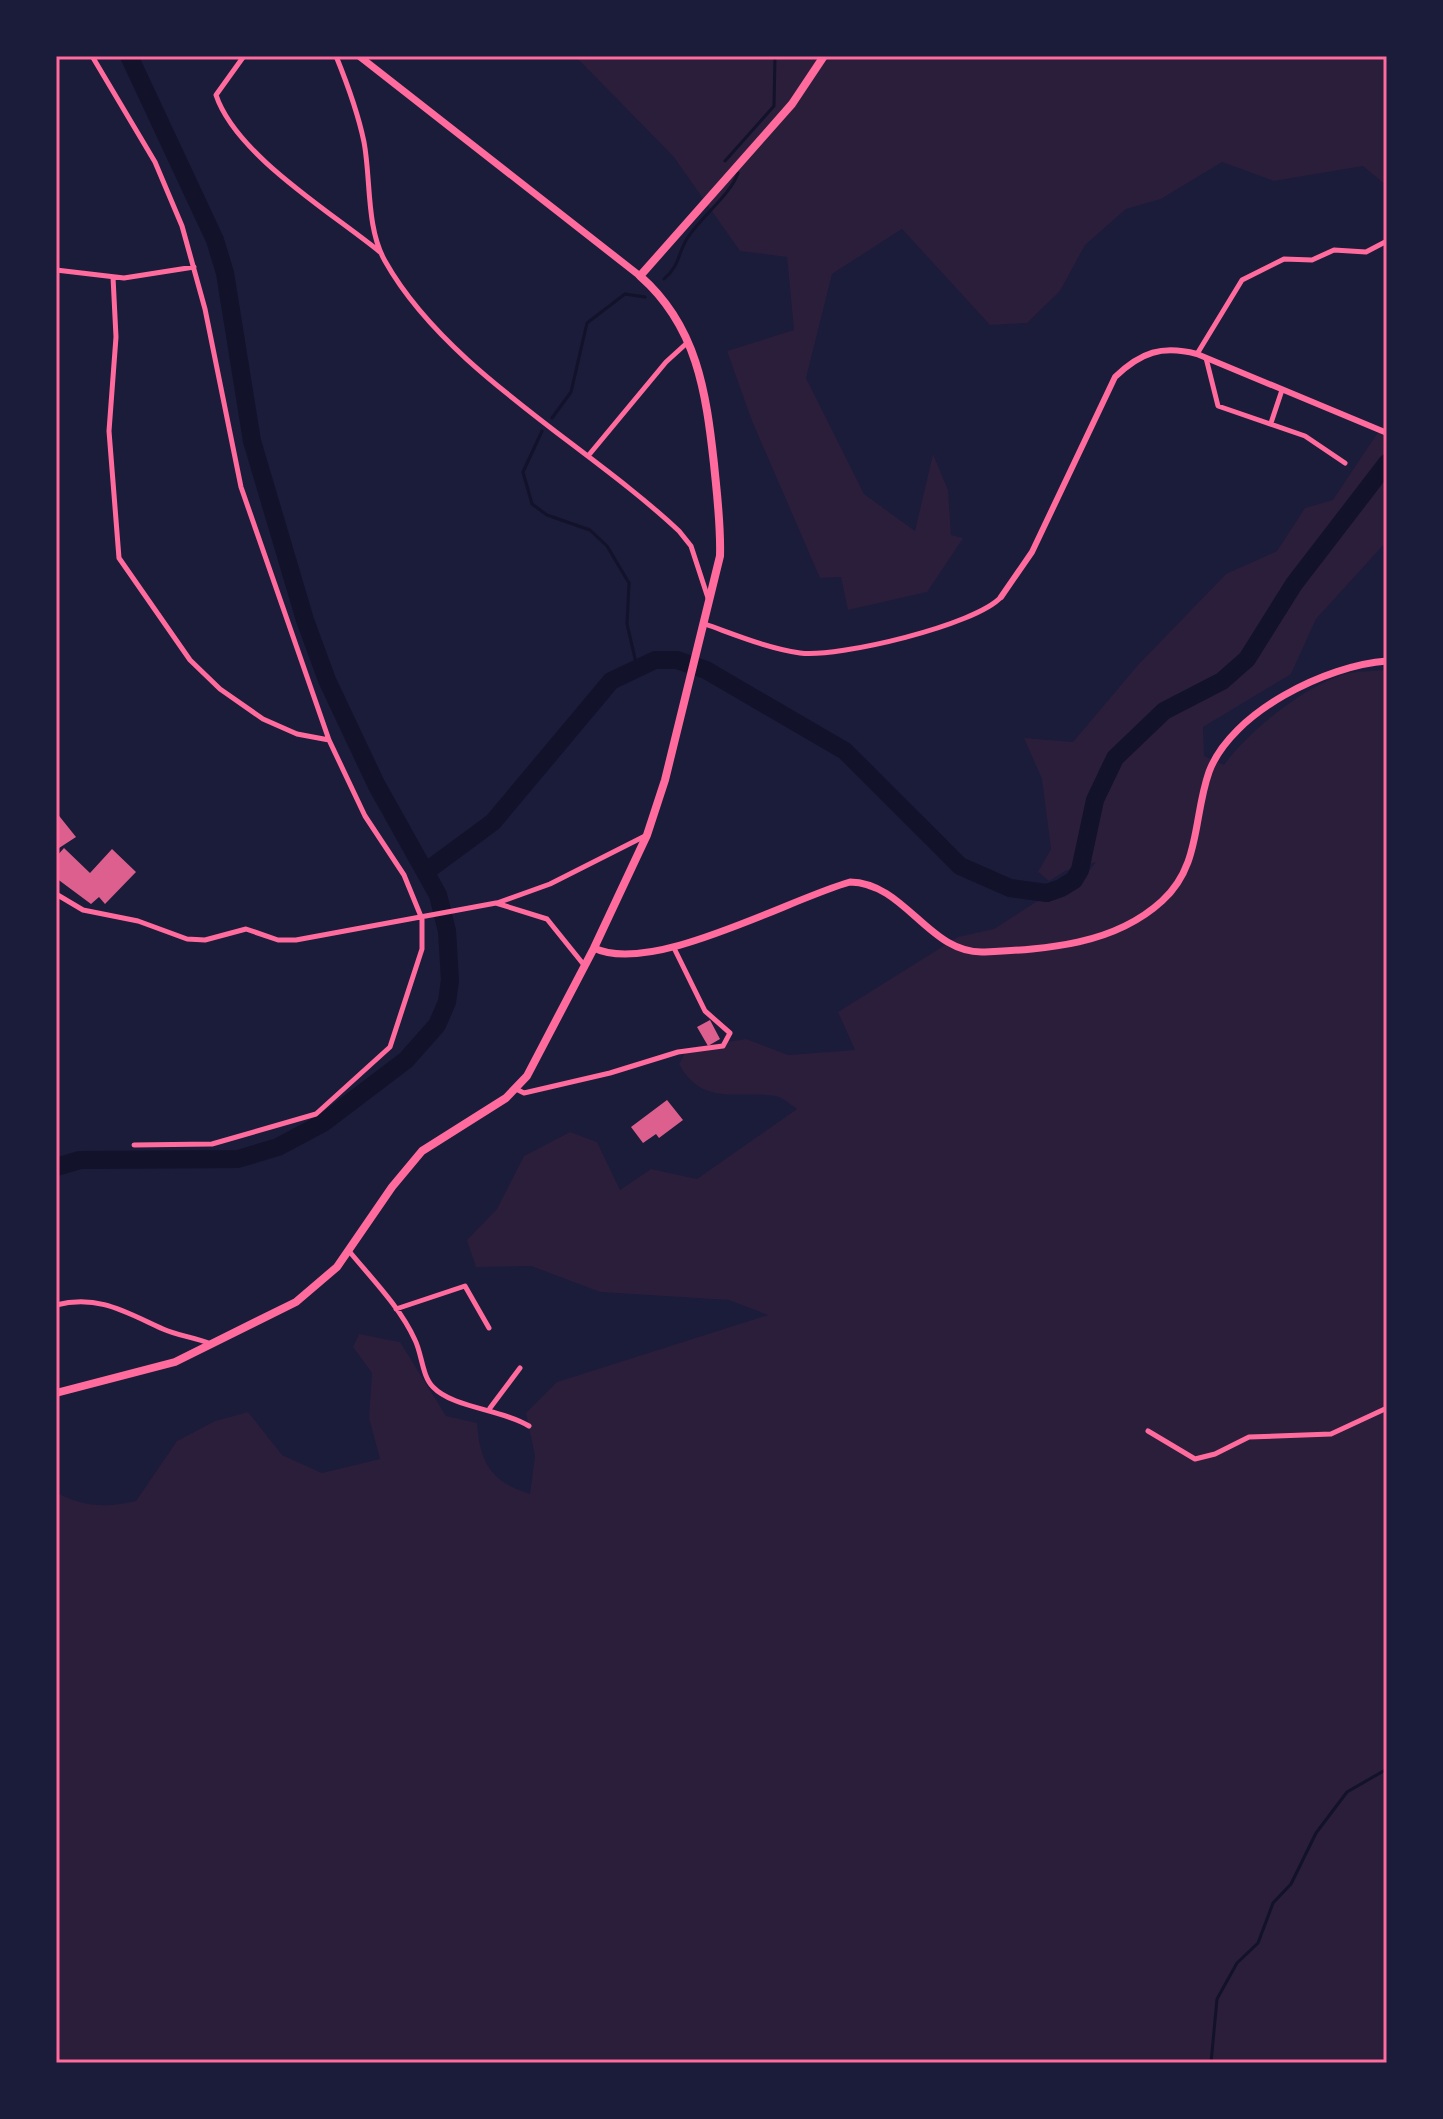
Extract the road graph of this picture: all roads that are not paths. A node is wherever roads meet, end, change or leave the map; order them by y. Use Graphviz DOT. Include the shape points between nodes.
graph roads {
  1 [pos="92,56"];
  2 [pos="244,56"];
  3 [pos="336,56"];
  4 [pos="359,56"];
  5 [pos="824,56"];
  6 [pos="1387,241"];
  7 [pos="381,253"];
  8 [pos="194,267"];
  9 [pos="56,270"];
  10 [pos="640,276"];
  11 [pos="113,277"];
  12 [pos="689,341"];
  13 [pos="1197,354"];
  14 [pos="1206,357"];
  15 [pos="1282,390"];
  16 [pos="1271,423"];
  17 [pos="1387,433"];
  18 [pos="588,456"];
  19 [pos="1345,463"];
  20 [pos="1001,597"];
  21 [pos="710,605"];
  22 [pos="704,628"];
  23 [pos="1387,661"];
  24 [pos="329,740"];
  25 [pos="647,835"];
  26 [pos="57,897"];
  27 [pos="496,903"];
  28 [pos="422,919"];
  29 [pos="594,948"];
  30 [pos="674,948"];
  31 [pos="585,966"];
  32 [pos="516,1089"];
  33 [pos="134,1145"];
  34 [pos="349,1250"];
  35 [pos="56,1305"];
  36 [pos="396,1309"];
  37 [pos="489,1328"];
  38 [pos="212,1345"];
  39 [pos="520,1368"];
  40 [pos="56,1393"];
  41 [pos="490,1408"];
  42 [pos="1387,1408"];
  43 [pos="529,1426"];
  44 [pos="1148,1431"];
  1 -- 8 [label="street" via="155,162"];
  2 -- 7 [label="street" via="216,95 223,115 287,183"];
  3 -- 7 [label="street" via="364,140"];
  4 -- 10 [label="main road"];
  5 -- 10 [label="main road" via="792,104"];
  6 -- 13 [label="street" via="1366,252 1334,250 1312,260 1284,259 1253,273 1222,308"];
  7 -- 18 [label="street" via="419,308 469,361"];
  8 -- 11 [label="street"];
  8 -- 24 [label="street" via="241,487"];
  9 -- 11 [label="street"];
  10 -- 12 [label="main road" via="673,312"];
  11 -- 24 [label="street" via="116,337 109,442 119,558 190,660 220,689 263,719"];
  12 -- 18 [label="street"];
  12 -- 21 [label="main road" via="702,378 721,530"];
  13 -- 14 [label="street"];
  13 -- 20 [label="street" via="1155,350 1134,359 1115,377 1032,552"];
  14 -- 15 [label="street"];
  14 -- 16 [label="street" via="1218,406"];
  15 -- 16 [label="street"];
  15 -- 17 [label="street"];
  16 -- 19 [label="street" via="1305,436"];
  18 -- 21 [label="street" via="686,539"];
  20 -- 22 [label="street" via="978,615 834,654 802,653"];
  21 -- 22 [label="main road"];
  22 -- 25 [label="main road"];
  23 -- 30 [label="main road" via="1322,674 1252,720 1223,747 1209,774 1182,878 1149,911 1104,936 1048,947 968,951 947,942 890,893 850,882"];
  24 -- 28 [label="street" via="365,816 404,875"];
  25 -- 27 [label="street" via="550,884"];
  25 -- 29 [label="main road"];
  26 -- 28 [label="street" via="83,910 196,940 246,929 296,940"];
  27 -- 28 [label="street"];
  27 -- 31 [label="street" via="547,919"];
  28 -- 33 [label="street" via="422,949 390,1047 316,1114 212,1144"];
  29 -- 30 [label="main road" via="611,953"];
  29 -- 31 [label="main road"];
  30 -- 32 [label="street" via="705,1011 730,1033 723,1046 678,1052 524,1093"];
  31 -- 32 [label="main road" via="538,1060"];
  32 -- 34 [label="main road" via="422,1151"];
  34 -- 36 [label="street"];
  34 -- 38 [label="main road" via="312,1291"];
  35 -- 38 [label="street" via="117,1307"];
  36 -- 37 [label="street" via="465,1286"];
  36 -- 41 [label="street" via="433,1387 472,1406"];
  38 -- 40 [label="main road" via="175,1362"];
  39 -- 41 [label="street"];
  41 -- 43 [label="street"];
  42 -- 44 [label="street" via="1331,1434 1249,1437 1195,1459"];
}
